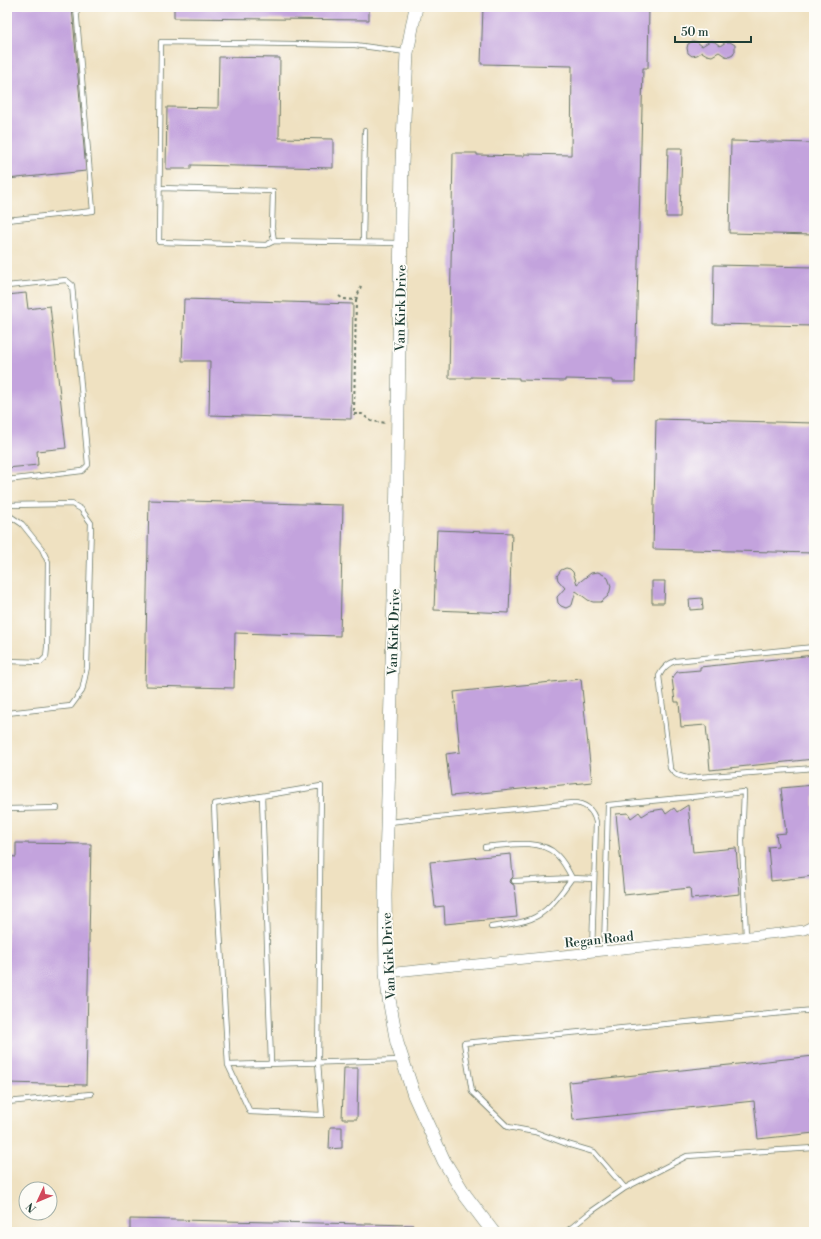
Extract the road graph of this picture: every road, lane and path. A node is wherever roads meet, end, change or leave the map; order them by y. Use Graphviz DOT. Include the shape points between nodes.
graph roads {
  1 [pos="76,7"];
  2 [pos="416,7"];
  3 [pos="407,53"];
  4 [pos="365,131"];
  5 [pos="160,188"];
  6 [pos="7,220"];
  7 [pos="274,241"];
  8 [pos="363,242"];
  9 [pos="401,243"];
  10 [pos="7,286"];
  11 [pos="361,286"];
  12 [pos="339,296"];
  13 [pos="356,300"];
  14 [pos="398,424"];
  15 [pos="7,480"];
  16 [pos="7,505"];
  17 [pos="7,514"];
  18 [pos="814,647"];
  19 [pos="7,661"];
  20 [pos="7,713"];
  21 [pos="814,768"];
  22 [pos="262,796"];
  23 [pos="57,808"];
  24 [pos="7,809"];
  25 [pos="387,822"];
  26 [pos="485,847"];
  27 [pos="572,878"];
  28 [pos="594,879"];
  29 [pos="514,881"];
  30 [pos="814,925"];
  31 [pos="491,927"];
  32 [pos="746,937"];
  33 [pos="604,951"];
  34 [pos="592,952"];
  35 [pos="386,973"];
  36 [pos="814,1010"];
  37 [pos="402,1060"];
  38 [pos="318,1062"];
  39 [pos="271,1063"];
  40 [pos="228,1064"];
  41 [pos="91,1094"];
  42 [pos="7,1102"];
  43 [pos="814,1148"];
  44 [pos="625,1188"];
  45 [pos="493,1232"];
  46 [pos="566,1232"];
  1 -- 6 [label="lane" via="93,211"];
  2 -- 3 [label="street, Van Kirk Drive"];
  3 -- 5 [label="lane" via="355,45 161,42"];
  3 -- 9 [label="street, Van Kirk Drive"];
  4 -- 8 [label="lane"];
  5 -- 7 [label="lane" via="273,191"];
  5 -- 7 [label="lane" via="160,242 266,245"];
  7 -- 8 [label="lane"];
  8 -- 9 [label="lane"];
  9 -- 14 [label="street, Van Kirk Drive"];
  10 -- 15 [label="lane" via="66,280 72,285 88,465 82,471"];
  11 -- 13 [label="path"];
  12 -- 13 [label="path" via="343,299"];
  13 -- 14 [label="path" via="354,414 362,414 371,421"];
  14 -- 25 [label="street, Van Kirk Drive"];
  16 -- 20 [label="lane" via="72,504 80,509 91,523 87,667 82,691 71,706"];
  17 -- 19 [label="lane" via="22,524 42,549 48,562 48,570 46,657 41,662"];
  18 -- 21 [label="lane" via="675,661 668,664 659,676 672,773 687,778"];
  22 -- 38 [label="lane" via="322,786"];
  22 -- 39 [label="lane"];
  22 -- 40 [label="lane" via="214,804"];
  23 -- 24 [label="lane"];
  25 -- 28 [label="lane" via="579,803 585,805 595,816"];
  25 -- 35 [label="street, Van Kirk Drive"];
  26 -- 27 [label="lane" via="519,844 546,848 557,855"];
  27 -- 28 [label="lane"];
  27 -- 29 [label="lane"];
  27 -- 31 [label="lane" via="552,904 538,916"];
  28 -- 34 [label="lane"];
  30 -- 32 [label="street, Regan Road" via="804,930"];
  32 -- 33 [label="street, Regan Road"];
  32 -- 33 [label="lane" via="742,841 744,792 608,805"];
  33 -- 34 [label="street, Regan Road"];
  34 -- 35 [label="street, Regan Road"];
  35 -- 37 [label="street, Van Kirk Drive" via="388,999"];
  36 -- 44 [label="lane" via="464,1043 472,1092 508,1127 535,1132 594,1152"];
  37 -- 38 [label="lane"];
  37 -- 45 [label="street, Van Kirk Drive" via="414,1095 444,1161 464,1195"];
  38 -- 39 [label="lane"];
  38 -- 40 [label="lane" via="322,1116 250,1112"];
  39 -- 40 [label="lane"];
  41 -- 42 [label="lane"];
  43 -- 44 [label="lane" via="687,1156"];
  44 -- 46 [label="lane"];
}
